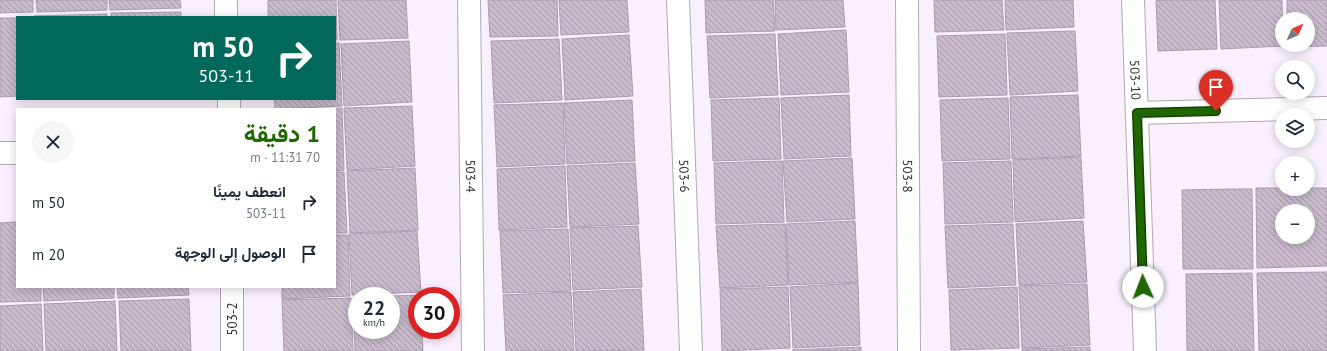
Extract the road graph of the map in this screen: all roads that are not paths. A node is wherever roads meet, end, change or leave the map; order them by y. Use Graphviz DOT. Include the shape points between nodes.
graph roads {
  1 [pos="226,0"];
  2 [pos="469,0"];
  3 [pos="678,0"];
  4 [pos="907,0"];
  5 [pos="1133,0"];
  6 [pos="226,16"];
  7 [pos="1327,108"];
  8 [pos="1137,113"];
  9 [pos="0,153"];
  10 [pos="16,153"];
  11 [pos="232,288"];
  12 [pos="232,351"];
  13 [pos="473,351"];
  14 [pos="691,351"];
  15 [pos="909,351"];
  16 [pos="1145,351"];
  1 -- 6 [label="street"];
  2 -- 13 [label="street, 503-4"];
  3 -- 14 [label="street, 503-6"];
  4 -- 15 [label="street, 503-8"];
  5 -- 8 [label="street, 503-10"];
  7 -- 8 [label="street"];
  8 -- 16 [label="street, 503-10"];
  9 -- 10 [label="street"];
  11 -- 12 [label="street, 503-2"];
}
